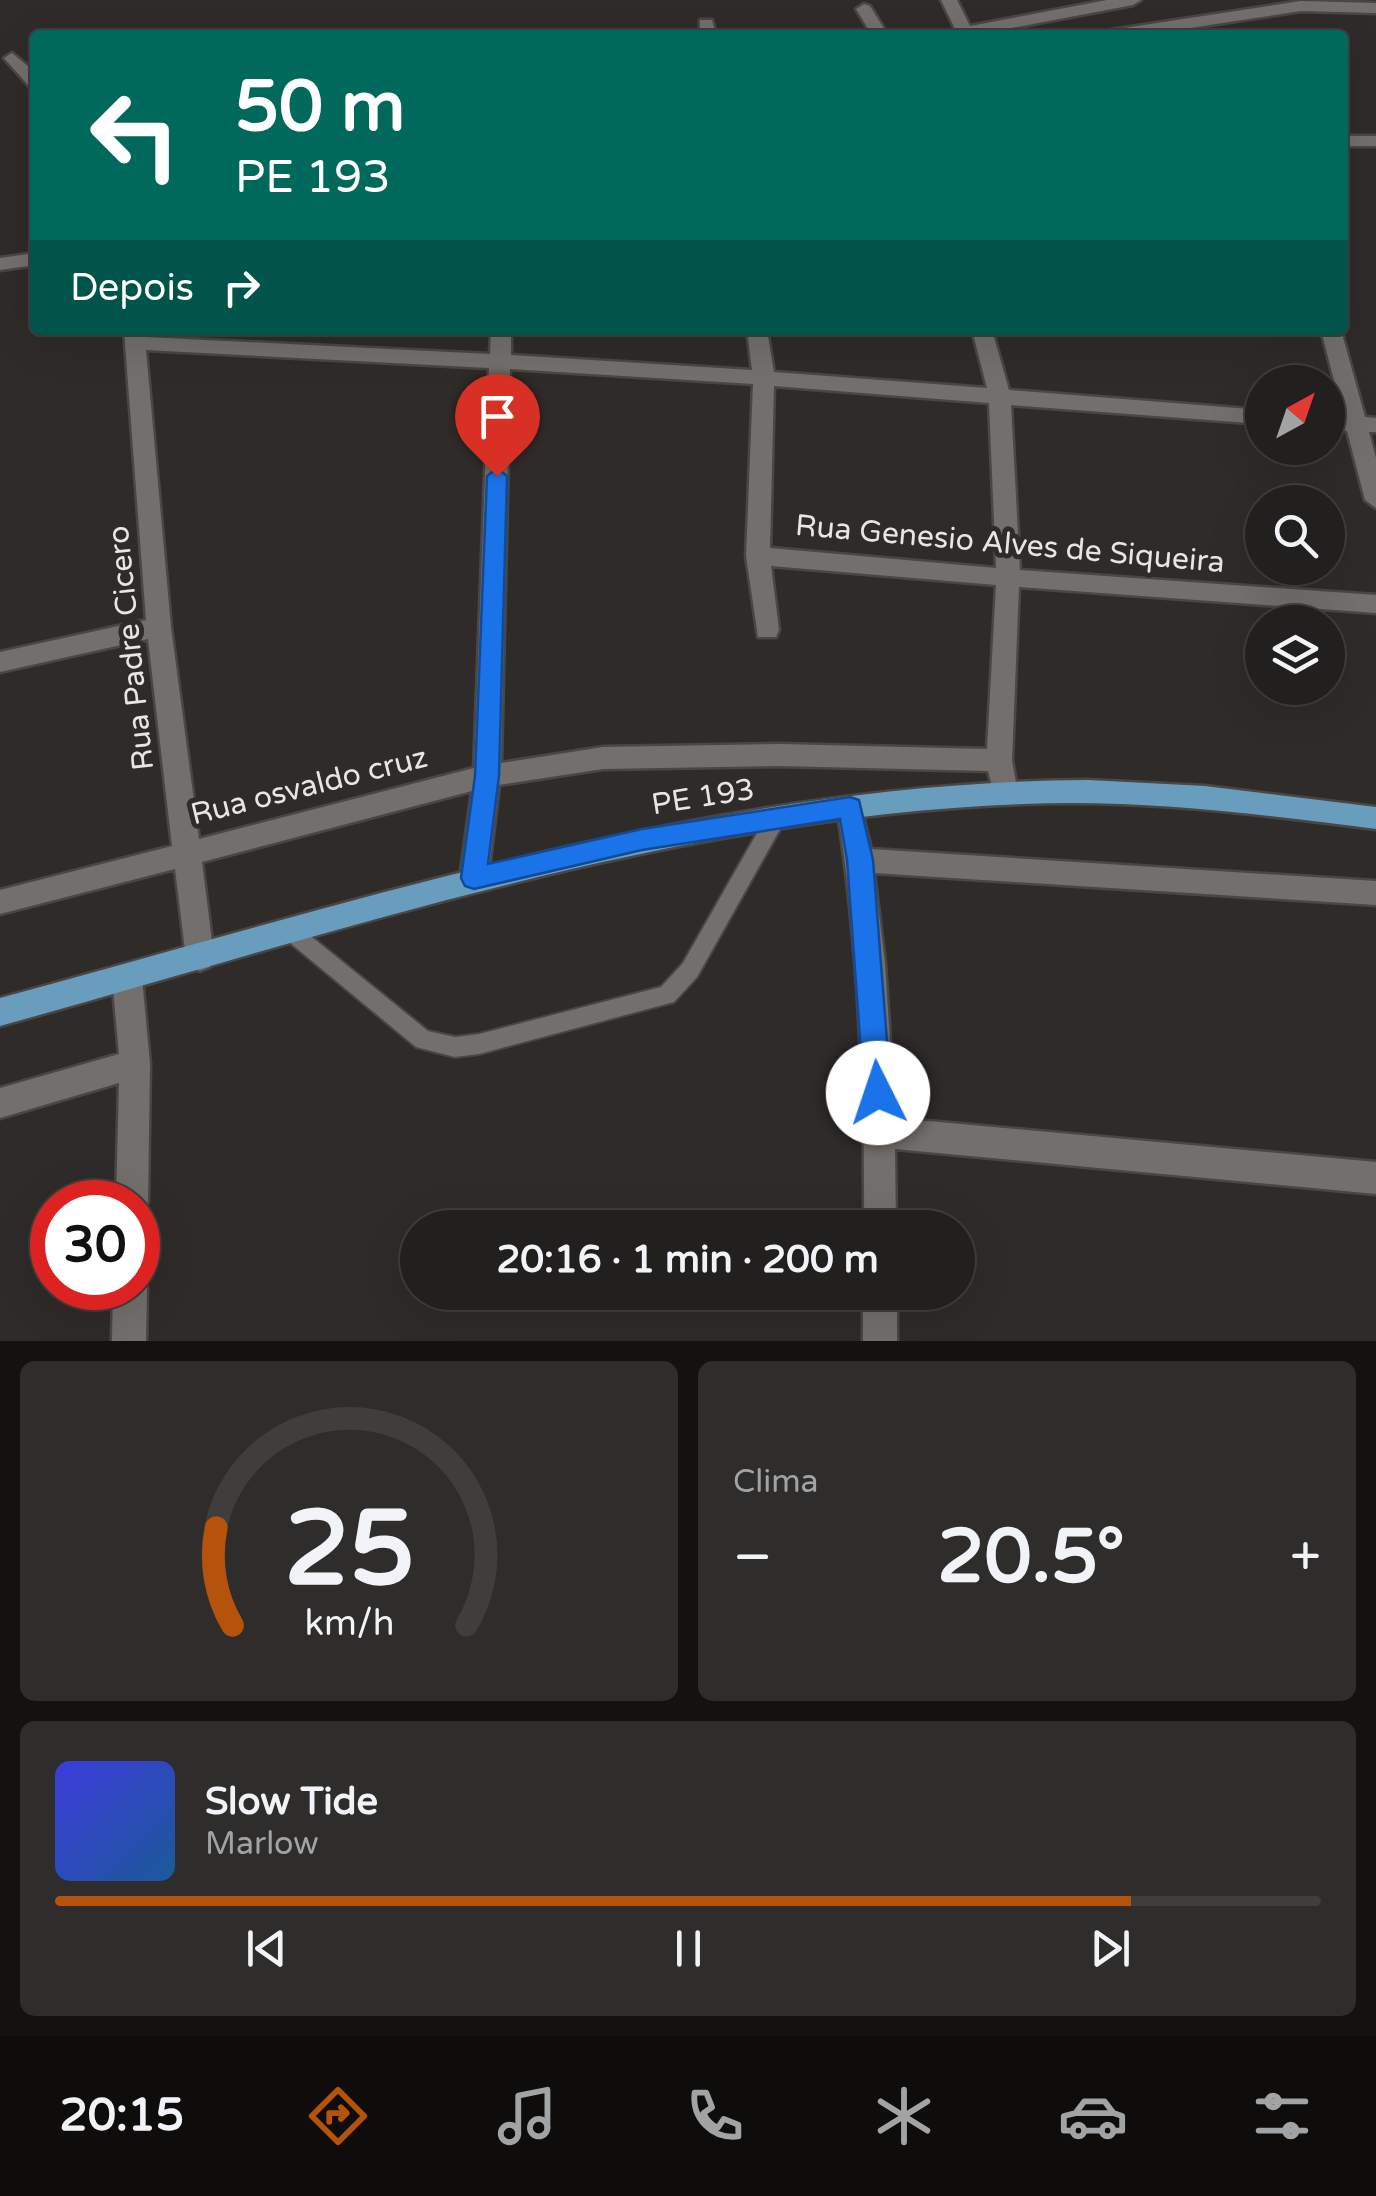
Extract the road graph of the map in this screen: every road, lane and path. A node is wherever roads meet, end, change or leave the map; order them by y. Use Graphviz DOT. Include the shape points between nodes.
graph roads {
  1 [pos="948,0"];
  2 [pos="1133,0"];
  3 [pos="1298,3"];
  4 [pos="1376,8"];
  5 [pos="864,9"];
  6 [pos="877,30"];
  7 [pos="963,30"];
  8 [pos="985,30"];
  9 [pos="1139,30"];
  10 [pos="12,58"];
  11 [pos="30,77"];
  12 [pos="1348,141"];
  13 [pos="1376,142"];
  14 [pos="30,260"];
  15 [pos="0,264"];
  16 [pos="501,335"];
  17 [pos="758,335"];
  18 [pos="983,335"];
  19 [pos="1334,335"];
  20 [pos="134,337"];
  21 [pos="500,363"];
  22 [pos="764,378"];
  23 [pos="1000,398"];
  24 [pos="1245,416"];
  25 [pos="1366,424"];
  26 [pos="1376,500"];
  27 [pos="758,556"];
  28 [pos="1008,576"];
  29 [pos="1376,604"];
  30 [pos="159,626"];
  31 [pos="767,630"];
  32 [pos="0,662"];
  33 [pos="998,760"];
  34 [pos="487,776"];
  35 [pos="1005,794"];
  36 [pos="850,808"];
  37 [pos="776,818"];
  38 [pos="1376,818"];
  39 [pos="187,850"];
  40 [pos="860,860"];
  41 [pos="474,878"];
  42 [pos="1376,893"];
  43 [pos="0,902"];
  44 [pos="290,932"];
  45 [pos="200,958"];
  46 [pos="126,978"];
  47 [pos="0,1012"];
  48 [pos="135,1064"];
  49 [pos="0,1103"];
  50 [pos="880,1132"];
  51 [pos="1376,1178"];
  52 [pos="132,1180"];
  53 [pos="880,1210"];
  54 [pos="130,1310"];
  55 [pos="880,1310"];
  56 [pos="129,1341"];
  57 [pos="880,1341"];
  1 -- 7 [label="street"];
  2 -- 8 [label="street"];
  3 -- 4 [label="street"];
  3 -- 9 [label="street"];
  5 -- 6 [label="street"];
  10 -- 11 [label="street"];
  12 -- 13 [label="street"];
  14 -- 15 [label="street"];
  16 -- 21 [label="street"];
  17 -- 22 [label="street"];
  18 -- 23 [label="street"];
  19 -- 25 [label="street"];
  20 -- 21 [label="street"];
  20 -- 30 [label="street, Rua Padre Cicero"];
  21 -- 22 [label="street"];
  21 -- 34 [label="street"];
  22 -- 23 [label="street"];
  22 -- 27 [label="street"];
  23 -- 24 [label="street"];
  23 -- 28 [label="street"];
  25 -- 26 [label="street"];
  27 -- 28 [label="street, Rua Genesio Alves de Siqueira"];
  27 -- 31 [label="street"];
  28 -- 29 [label="street, Rua Genesio Alves de Siqueira"];
  28 -- 33 [label="street"];
  30 -- 32 [label="street"];
  30 -- 39 [label="street, Rua Padre Cicero"];
  33 -- 34 [label="street, Rua osvaldo cruz" via="603,758"];
  33 -- 35 [label="street"];
  34 -- 39 [label="street, Rua osvaldo cruz"];
  34 -- 41 [label="street"];
  35 -- 36 [label="main road, PE 193"];
  35 -- 38 [label="main road, PE 193" via="1179,795"];
  36 -- 37 [label="main road, PE 193"];
  36 -- 40 [label="street"];
  37 -- 41 [label="main road, PE 193"];
  37 -- 44 [label="lane" via="675,990 479,1044 455,1048 424,1040"];
  39 -- 43 [label="street, Rua osvaldo cruz"];
  39 -- 45 [label="street, Rua Padre Cicero"];
  40 -- 42 [label="street"];
  40 -- 50 [label="street"];
  41 -- 44 [label="main road, PE 193"];
  44 -- 45 [label="main road, PE 193"];
  45 -- 46 [label="main road, PE 193"];
  46 -- 47 [label="main road, PE 193"];
  46 -- 48 [label="street"];
  48 -- 49 [label="street"];
  48 -- 52 [label="street"];
  50 -- 51 [label="street"];
  50 -- 53 [label="street"];
  54 -- 56 [label="street"];
  55 -- 57 [label="street"];
}
